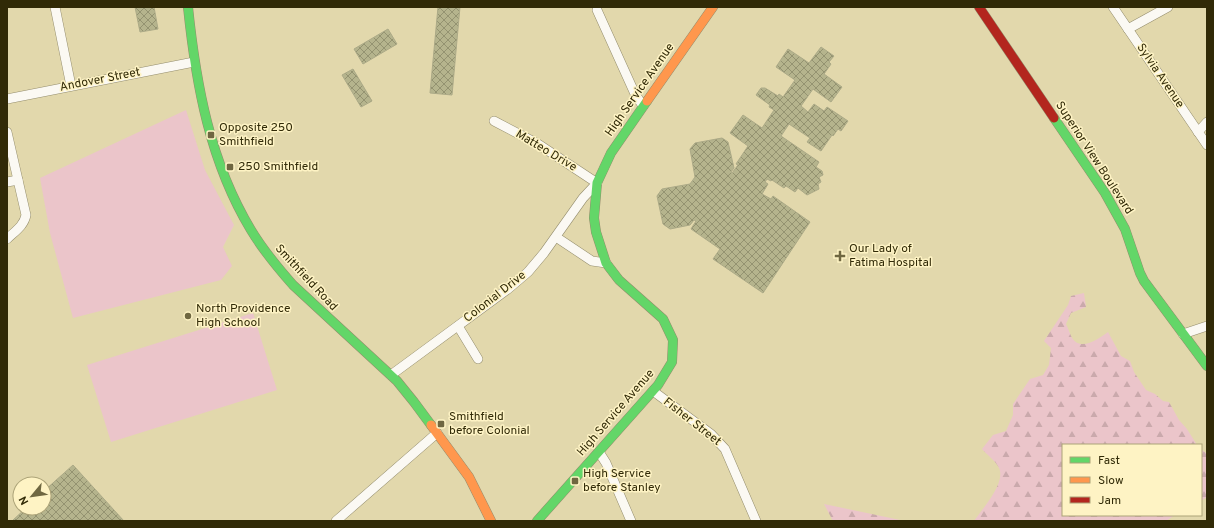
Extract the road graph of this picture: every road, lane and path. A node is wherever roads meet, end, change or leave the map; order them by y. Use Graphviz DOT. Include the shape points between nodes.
graph roads {
  1 [pos="55,7"];
  2 [pos="188,7"];
  3 [pos="713,7"];
  4 [pos="980,7"];
  5 [pos="1113,7"];
  6 [pos="1168,7"];
  7 [pos="597,10"];
  8 [pos="1128,29"];
  9 [pos="194,62"];
  10 [pos="71,86"];
  11 [pos="7,99"];
  12 [pos="643,106"];
  13 [pos="494,121"];
  14 [pos="1207,122"];
  15 [pos="7,132"];
  16 [pos="1198,132"];
  17 [pos="1207,145"];
  18 [pos="18,180"];
  19 [pos="7,182"];
  20 [pos="597,183"];
  21 [pos="556,237"];
  22 [pos="7,239"];
  23 [pos="606,263"];
  24 [pos="458,326"];
  25 [pos="1207,326"];
  26 [pos="1183,334"];
  27 [pos="478,359"];
  28 [pos="1207,366"];
  29 [pos="391,375"];
  30 [pos="653,391"];
  31 [pos="437,433"];
  32 [pos="599,452"];
  33 [pos="336,521"];
  34 [pos="491,521"];
  35 [pos="537,521"];
  36 [pos="631,521"];
  37 [pos="756,521"];
  1 -- 10 [label="street"];
  2 -- 9 [label="main road, Smithfield Road"];
  3 -- 12 [label="main road, High Service Avenue"];
  4 -- 26 [label="main road, Superior View Boulevard" via="1105,193 1125,229 1144,281"];
  5 -- 8 [label="street, Sylvia Avenue"];
  6 -- 8 [label="street"];
  7 -- 12 [label="street" via="635,94"];
  8 -- 16 [label="street, Sylvia Avenue"];
  9 -- 10 [label="street, Andover Street"];
  9 -- 29 [label="main road, Smithfield Road" via="206,120 216,151 231,191 264,251 310,304"];
  10 -- 11 [label="street, Andover Street"];
  12 -- 20 [label="main road, High Service Avenue" via="612,152"];
  13 -- 20 [label="street, Matteo Drive" via="538,144"];
  14 -- 16 [label="street"];
  15 -- 18 [label="street"];
  16 -- 17 [label="street, Sylvia Avenue"];
  18 -- 19 [label="street"];
  18 -- 22 [label="street" via="25,218"];
  20 -- 21 [label="street, Colonial Drive"];
  20 -- 23 [label="main road, High Service Avenue" via="594,218"];
  21 -- 23 [label="street" via="592,261"];
  21 -- 24 [label="street, Colonial Drive" via="528,272"];
  23 -- 30 [label="main road, High Service Avenue" via="619,280 663,319 673,340 672,362"];
  24 -- 27 [label="street"];
  24 -- 29 [label="street, Colonial Drive"];
  25 -- 26 [label="street"];
  26 -- 28 [label="main road, Superior View Boulevard"];
  29 -- 31 [label="main road, Smithfield Road"];
  30 -- 32 [label="main road, High Service Avenue"];
  30 -- 37 [label="street, Fisher Street" via="711,434 725,449"];
  31 -- 33 [label="street"];
  31 -- 34 [label="main road, Smithfield Road" via="468,476"];
  32 -- 35 [label="main road, High Service Avenue"];
  32 -- 36 [label="street"];
}
